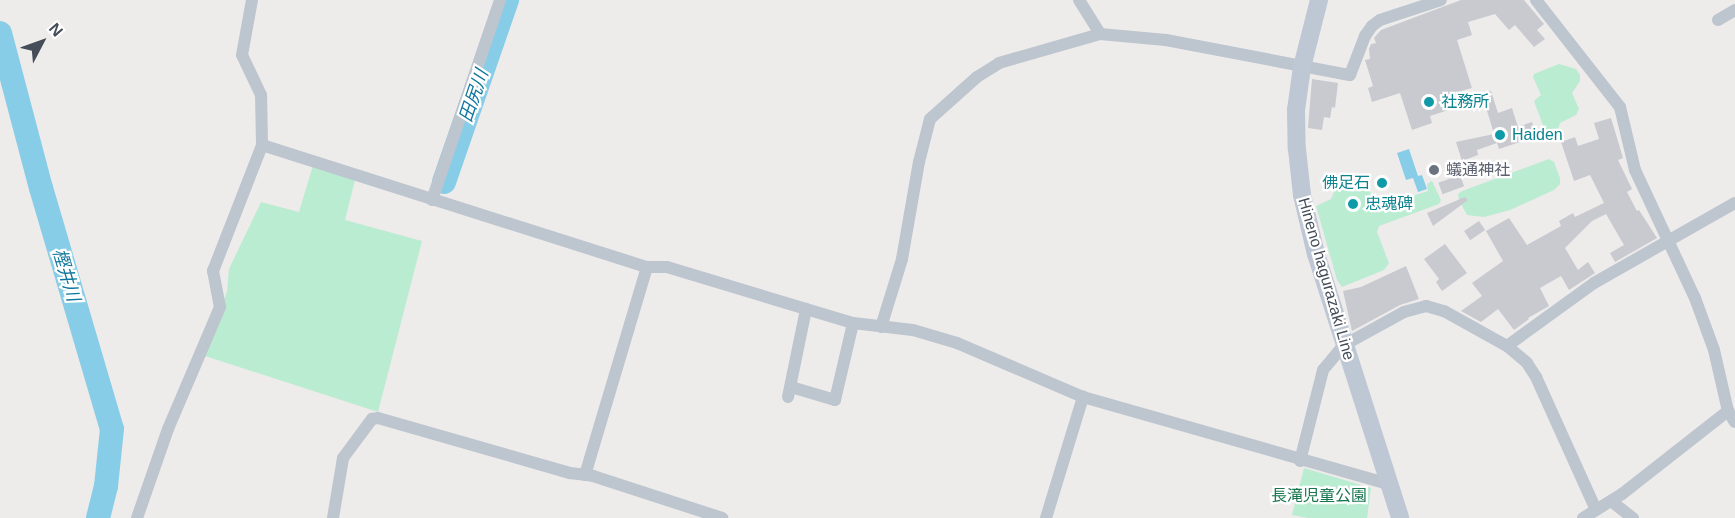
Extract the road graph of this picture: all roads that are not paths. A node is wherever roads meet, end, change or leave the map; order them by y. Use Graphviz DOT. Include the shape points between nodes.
graph roads {
  1 [pos="252,0"];
  2 [pos="500,0"];
  3 [pos="1079,0"];
  4 [pos="1319,0"];
  5 [pos="1441,0"];
  6 [pos="1536,0"];
  7 [pos="1735,10"];
  8 [pos="1719,20"];
  9 [pos="1100,34"];
  10 [pos="1302,67"];
  11 [pos="262,145"];
  12 [pos="432,200"];
  13 [pos="1735,203"];
  14 [pos="1669,242"];
  15 [pos="647,267"];
  16 [pos="806,309"];
  17 [pos="853,323"];
  18 [pos="881,327"];
  19 [pos="1344,345"];
  20 [pos="1507,346"];
  21 [pos="1083,397"];
  22 [pos="1732,411"];
  23 [pos="1300,461"];
  24 [pos="585,475"];
  25 [pos="1389,484"];
  26 [pos="1611,501"];
  27 [pos="1596,510"];
  28 [pos="137,518"];
  29 [pos="333,518"];
  30 [pos="722,518"];
  31 [pos="1046,518"];
  32 [pos="1400,518"];
  33 [pos="1583,518"];
  34 [pos="1633,518"];
  1 -- 11 [label="street" via="242,55 261,95"];
  2 -- 12 [label="street"];
  3 -- 9 [label="street"];
  4 -- 10 [label="main road, Hineno hagurazaki Line"];
  5 -- 10 [label="street" via="1372,26 1350,75"];
  6 -- 14 [label="street" via="1620,107 1635,170"];
  7 -- 8 [label="street"];
  9 -- 10 [label="street" via="1166,40"];
  9 -- 18 [label="street" via="999,63 930,119 902,258"];
  10 -- 19 [label="main road, Hineno hagurazaki Line" via="1296,110 1302,195"];
  11 -- 12 [label="street"];
  11 -- 28 [label="street" via="213,271 220,307 168,429"];
  12 -- 15 [label="street"];
  13 -- 14 [label="street"];
  14 -- 20 [label="street" via="1582,291"];
  14 -- 22 [label="street" via="1695,298"];
  15 -- 16 [label="street" via="667,267"];
  15 -- 24 [label="street"];
  16 -- 17 [label="street"];
  16 -- 17 [label="street" via="789,392 835,400"];
  17 -- 18 [label="street"];
  18 -- 21 [label="street" via="913,330 957,343"];
  19 -- 20 [label="street" via="1404,312 1426,306 1444,311"];
  19 -- 23 [label="street" via="1323,370"];
  19 -- 25 [label="main road, Hineno hagurazaki Line"];
  20 -- 27 [label="street" via="1536,376"];
  21 -- 23 [label="street"];
  21 -- 31 [label="street"];
  22 -- 26 [label="street"];
  23 -- 25 [label="street"];
  24 -- 29 [label="street" via="372,419 343,458"];
  24 -- 30 [label="street"];
  25 -- 32 [label="main road, Hineno hagurazaki Line"];
  26 -- 27 [label="street"];
  26 -- 34 [label="street"];
  27 -- 33 [label="street"];
}
